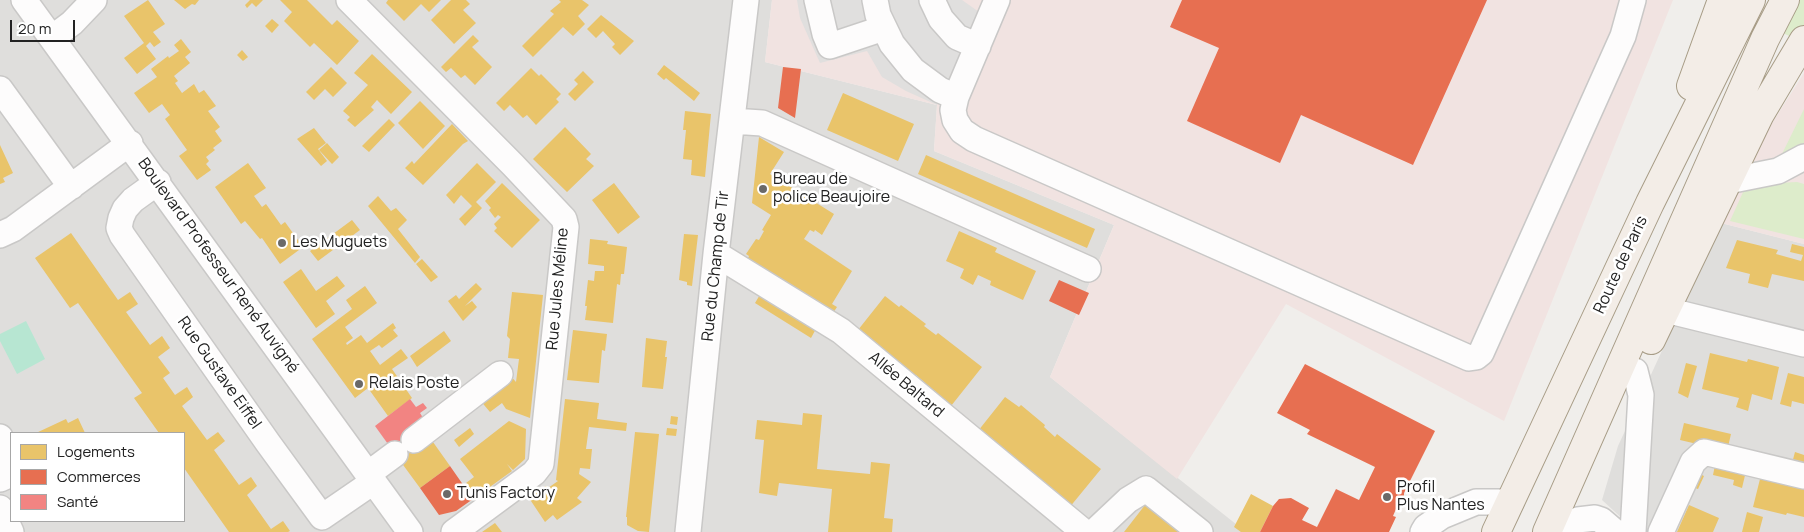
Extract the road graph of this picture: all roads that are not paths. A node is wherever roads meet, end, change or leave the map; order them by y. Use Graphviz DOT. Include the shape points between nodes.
graph roads {
  1 [pos="24,0"];
  2 [pos="94,0"];
  3 [pos="350,0"];
  4 [pos="746,0"];
  5 [pos="817,0"];
  6 [pos="875,0"];
  7 [pos="932,0"];
  8 [pos="997,0"];
  9 [pos="1633,0"];
  10 [pos="1722,0"];
  11 [pos="1751,0"];
  12 [pos="1785,0"];
  13 [pos="884,28"];
  14 [pos="52,38"];
  15 [pos="1804,40"];
  16 [pos="978,46"];
  17 [pos="0,89"];
  18 [pos="956,97"];
  19 [pos="732,121"];
  20 [pos="130,143"];
  21 [pos="1804,157"];
  22 [pos="1778,170"];
  23 [pos="1804,176"];
  24 [pos="1728,180"];
  25 [pos="158,182"];
  26 [pos="71,187"];
  27 [pos="1650,203"];
  28 [pos="0,235"];
  29 [pos="716,254"];
  30 [pos="1088,269"];
  31 [pos="1668,307"];
  32 [pos="1804,344"];
  33 [pos="1635,371"];
  34 [pos="500,374"];
  35 [pos="1593,426"];
  36 [pos="0,437"];
  37 [pos="10,461"];
  38 [pos="1804,476"];
  39 [pos="371,478"];
  40 [pos="1510,502"];
  41 [pos="0,508"];
  42 [pos="11,532"];
  43 [pos="410,532"];
  44 [pos="454,532"];
  45 [pos="688,532"];
  46 [pos="1084,532"];
  47 [pos="1094,532"];
  48 [pos="1200,532"];
  49 [pos="1423,532"];
  50 [pos="1496,532"];
  51 [pos="1547,532"];
  52 [pos="1565,532"];
  53 [pos="1615,532"];
  54 [pos="1633,532"];
  55 [pos="1661,532"];
  1 -- 14 [label="street, Boulevard Professeur René Auvigné"];
  2 -- 14 [label="street"];
  3 -- 44 [label="street, Rue Jules Méline" via="513,165 564,219 566,227 541,464 534,473"];
  4 -- 19 [label="street, Rue du Champ de Tir"];
  5 -- 13 [label="street" via="830,46"];
  6 -- 13 [label="street"];
  7 -- 16 [label="street" via="941,19 957,36"];
  8 -- 16 [label="street"];
  9 -- 18 [label="street" via="1623,36 1481,353 1476,357 1469,358 974,138 962,131 955,120"];
  10 -- 27 [label="main road"];
  11 -- 27 [label="main road, Route de Paris"];
  12 -- 35 [label="main road"];
  13 -- 18 [label="street" via="892,44 913,70 940,90"];
  14 -- 20 [label="street, Boulevard Professeur René Auvigné"];
  15 -- 24 [label="main road" via="1760,114"];
  16 -- 18 [label="street"];
  17 -- 26 [label="street"];
  19 -- 29 [label="street, Rue du Champ de Tir"];
  19 -- 30 [label="street" via="762,123"];
  20 -- 25 [label="street, Boulevard Professeur René Auvigné"];
  20 -- 26 [label="street"];
  21 -- 22 [label="street"];
  22 -- 23 [label="street"];
  22 -- 24 [label="street"];
  24 -- 31 [label="main road"];
  25 -- 39 [label="street, Boulevard Professeur René Auvigné"];
  25 -- 39 [label="street, Rue Gustave Eiffel" via="125,209 119,228 268,443 322,517"];
  26 -- 28 [label="street"];
  27 -- 40 [label="main road, Route de Paris"];
  29 -- 45 [label="street, Rue du Champ de Tir"];
  29 -- 46 [label="street, Allée Baltard" via="841,331"];
  31 -- 32 [label="street" via="1678,313"];
  31 -- 33 [label="main road"];
  33 -- 35 [label="main road"];
  33 -- 54 [label="street" via="1641,395"];
  34 -- 39 [label="street" via="404,447"];
  35 -- 51 [label="main road"];
  36 -- 37 [label="street"];
  38 -- 55 [label="street" via="1704,452 1693,462"];
  39 -- 43 [label="street, Boulevard Professeur René Auvigné"];
  40 -- 49 [label="street" via="1476,502 1442,516"];
  40 -- 50 [label="main road, Route de Paris"];
  41 -- 42 [label="street"];
  47 -- 48 [label="street" via="1128,500 1146,489"];
  52 -- 53 [label="street" via="1578,520 1595,518"];
}
